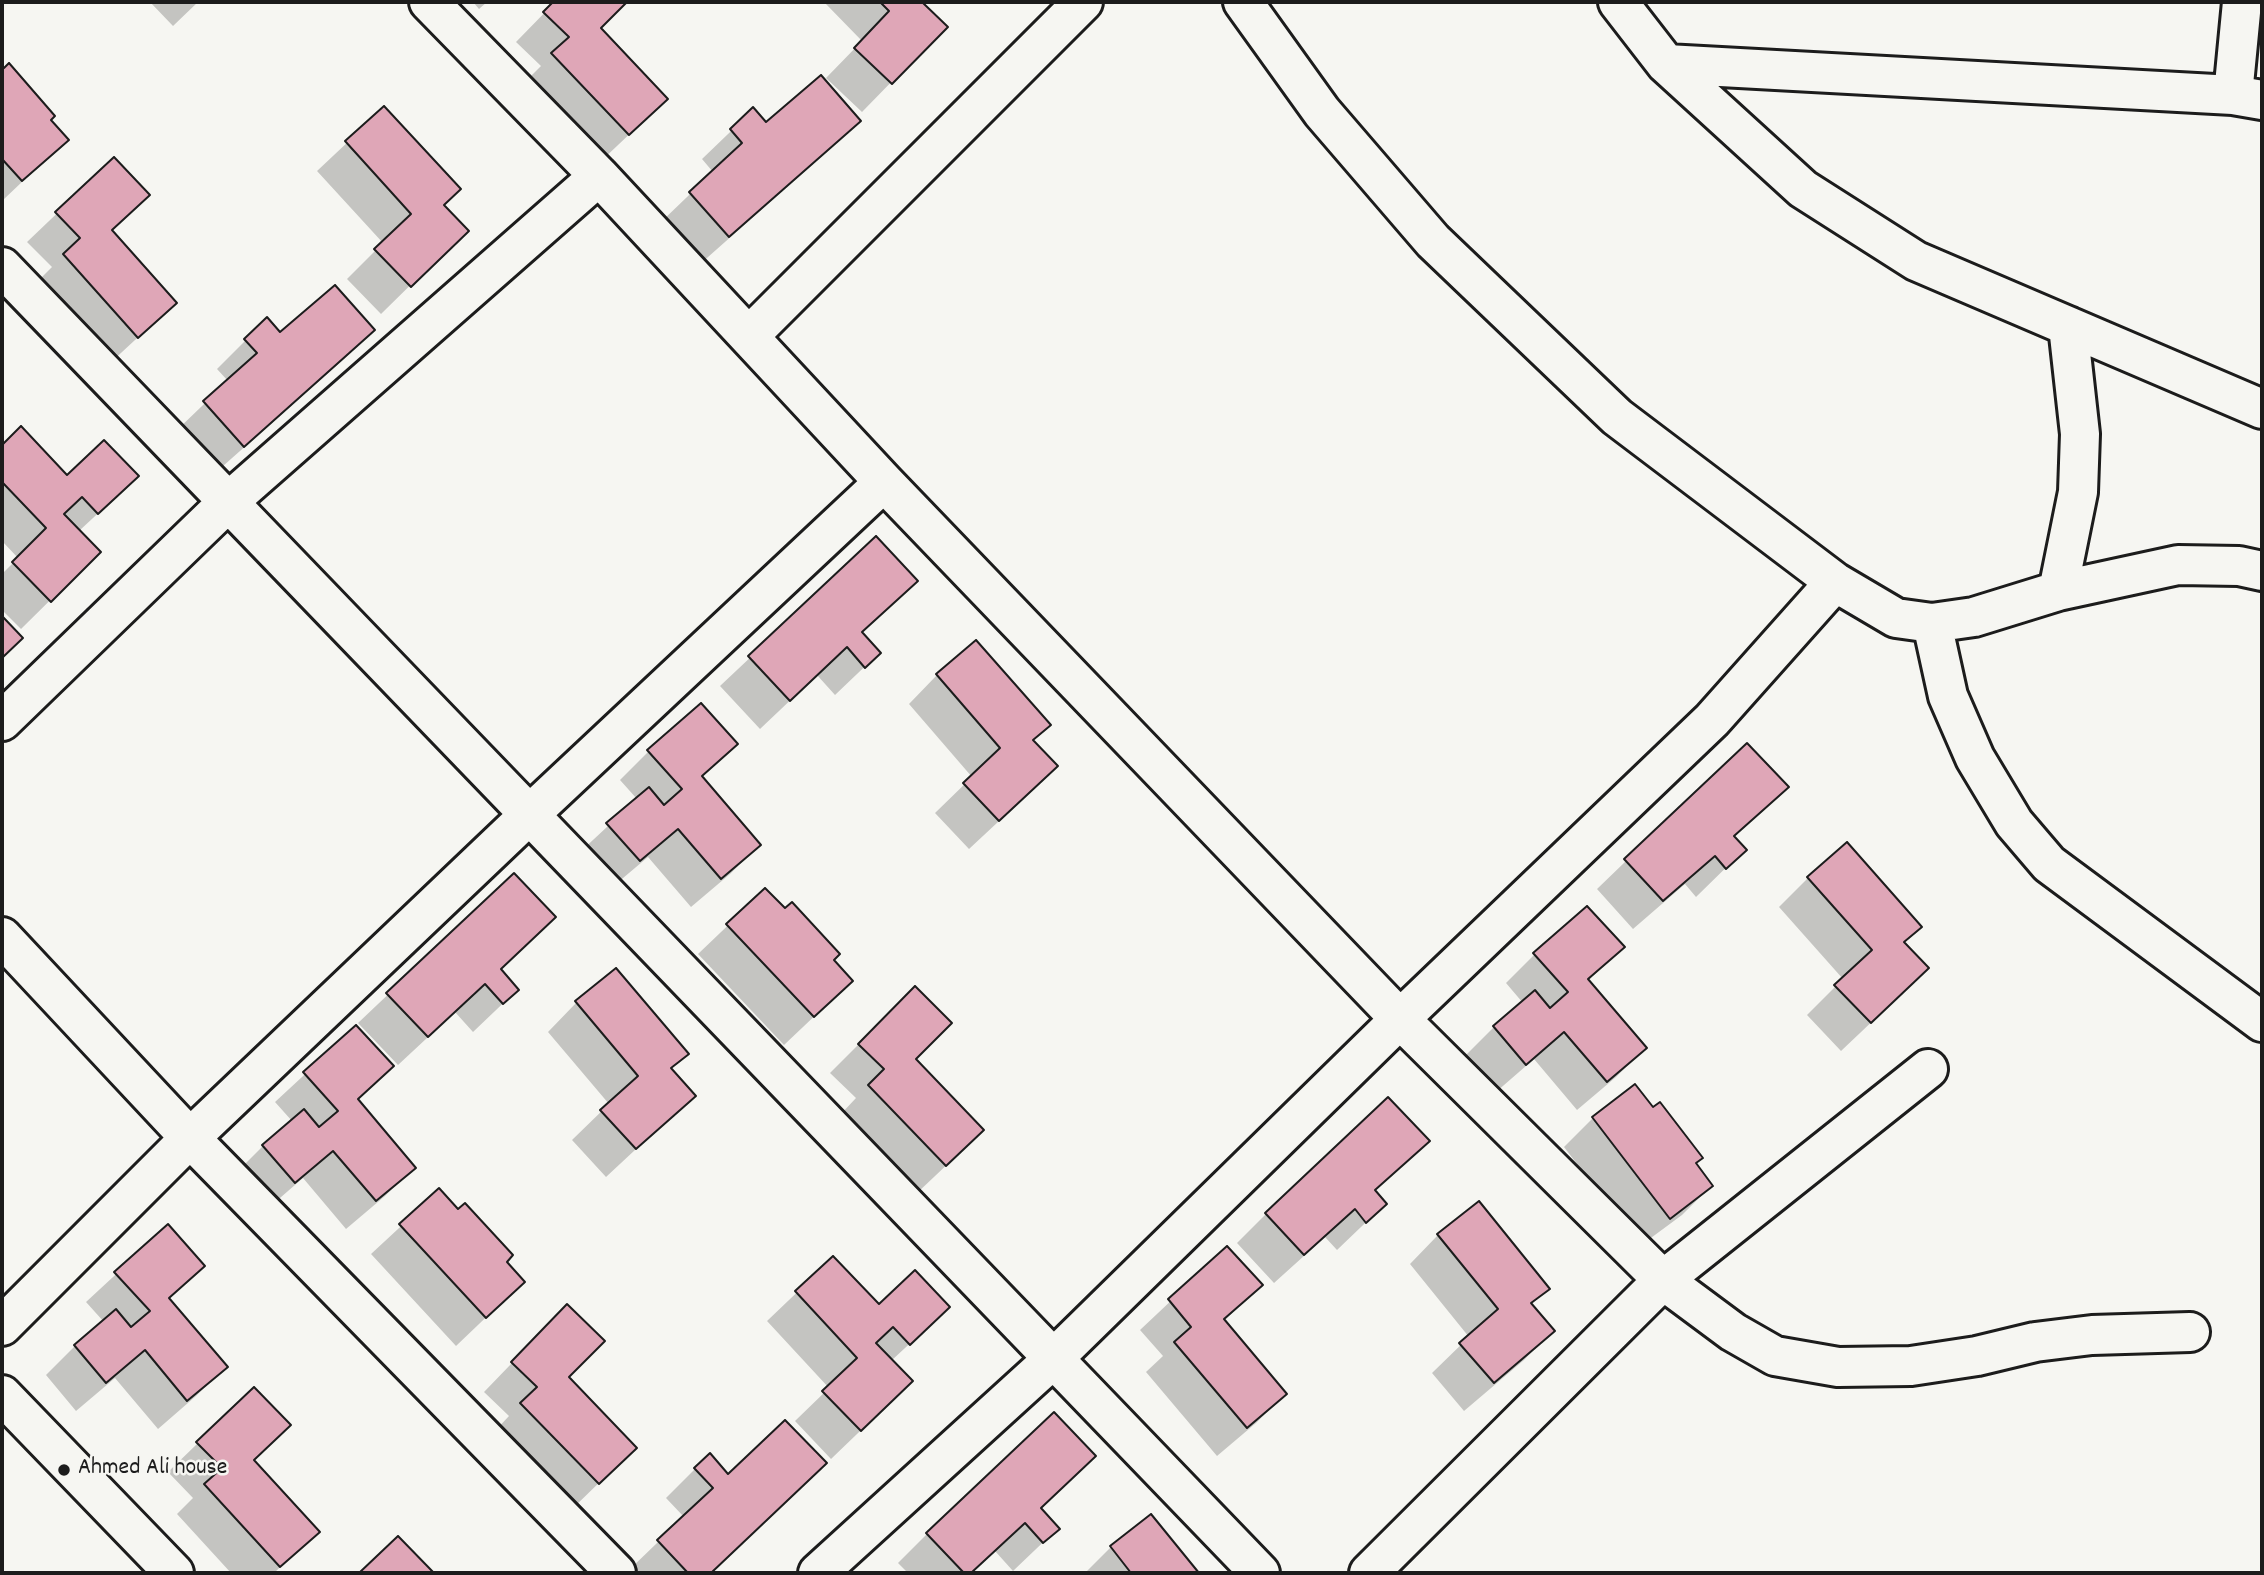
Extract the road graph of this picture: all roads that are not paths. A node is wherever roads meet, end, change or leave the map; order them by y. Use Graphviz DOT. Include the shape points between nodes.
graph roads {
  1 [pos="429,2"];
  2 [pos="1083,2"];
  3 [pos="1243,2"];
  4 [pos="1618,2"];
  5 [pos="2242,2"];
  6 [pos="1666,64"];
  7 [pos="2248,98"];
  8 [pos="599,176"];
  9 [pos="2,267"];
  10 [pos="2068,326"];
  11 [pos="749,336"];
  12 [pos="2262,409"];
  13 [pos="884,482"];
  14 [pos="227,503"];
  15 [pos="2262,571"];
  16 [pos="1835,582"];
  17 [pos="2058,591"];
  18 [pos="1931,623"];
  19 [pos="2,720"];
  20 [pos="529,815"];
  21 [pos="2,937"];
  22 [pos="1399,1019"];
  23 [pos="2262,1022"];
  24 [pos="1928,1069"];
  25 [pos="190,1138"];
  26 [pos="1663,1280"];
  27 [pos="2,1326"];
  28 [pos="2190,1332"];
  29 [pos="1053,1359"];
  30 [pos="2,1395"];
  31 [pos="174,1573"];
  32 [pos="616,1573"];
  33 [pos="818,1573"];
  34 [pos="1260,1573"];
  35 [pos="1369,1573"];
  1 -- 8 [label="street"];
  2 -- 11 [label="street"];
  3 -- 16 [label="street" via="1322,112 1433,241 1616,417"];
  4 -- 6 [label="street"];
  5 -- 7 [label="street"];
  6 -- 7 [label="street"];
  6 -- 10 [label="street" via="1803,189 1916,261"];
  8 -- 11 [label="street"];
  8 -- 14 [label="street"];
  9 -- 14 [label="street"];
  10 -- 12 [label="street"];
  10 -- 17 [label="street" via="2080,434 2078,492"];
  11 -- 13 [label="street"];
  13 -- 20 [label="street"];
  13 -- 22 [label="street"];
  14 -- 19 [label="street"];
  14 -- 20 [label="street"];
  15 -- 17 [label="street" via="2178,565"];
  16 -- 18 [label="street" via="1896,618"];
  16 -- 22 [label="street" via="1712,720"];
  17 -- 18 [label="street" via="1974,617"];
  18 -- 23 [label="street" via="1948,696 1975,758 2014,823 2049,864"];
  20 -- 25 [label="street"];
  20 -- 29 [label="street"];
  21 -- 25 [label="street"];
  22 -- 26 [label="street"];
  22 -- 29 [label="street"];
  24 -- 26 [label="street"];
  25 -- 27 [label="street"];
  25 -- 32 [label="street"];
  26 -- 28 [label="street" via="1733,1332 1775,1356 1838,1367 1911,1366 2092,1335"];
  26 -- 35 [label="street"];
  29 -- 33 [label="street"];
  29 -- 34 [label="street"];
  30 -- 31 [label="street"];
}
